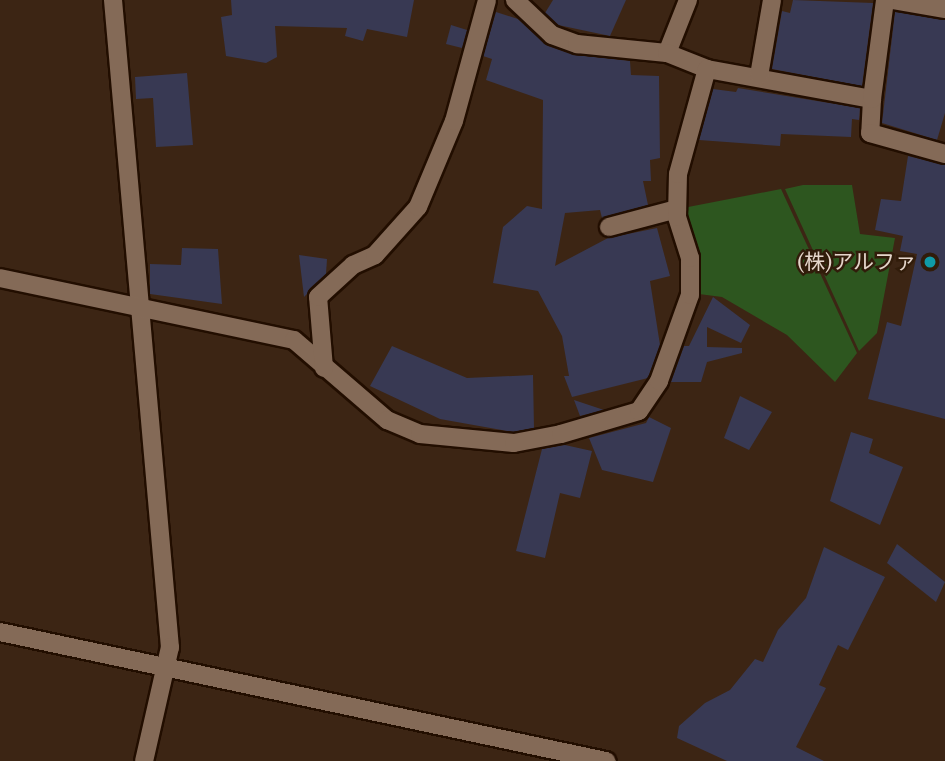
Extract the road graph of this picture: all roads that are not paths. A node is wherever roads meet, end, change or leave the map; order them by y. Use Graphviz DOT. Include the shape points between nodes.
graph roads {
  1 [pos="113,0"];
  2 [pos="487,0"];
  3 [pos="515,0"];
  4 [pos="688,0"];
  5 [pos="772,0"];
  6 [pos="885,0"];
  7 [pos="892,0"];
  8 [pos="945,9"];
  9 [pos="667,53"];
  10 [pos="707,69"];
  11 [pos="759,76"];
  12 [pos="872,99"];
  13 [pos="945,154"];
  14 [pos="677,209"];
  15 [pos="609,227"];
  16 [pos="0,278"];
  17 [pos="138,308"];
  18 [pos="324,368"];
  19 [pos="0,632"];
  20 [pos="166,670"];
  21 [pos="144,761"];
  22 [pos="606,761"];
  1 -- 17 [label="street"];
  2 -- 18 [label="street" via="454,121 418,207 383,248 353,265 318,297"];
  3 -- 9 [label="street" via="552,35 577,44"];
  4 -- 9 [label="street"];
  5 -- 11 [label="street"];
  6 -- 12 [label="street"];
  7 -- 8 [label="street"];
  9 -- 10 [label="street"];
  10 -- 11 [label="street"];
  10 -- 14 [label="street" via="678,174"];
  11 -- 12 [label="street"];
  12 -- 13 [label="street" via="870,132"];
  14 -- 15 [label="street"];
  14 -- 18 [label="street" via="690,258 690,295 649,404 639,411 514,443 420,435 387,420"];
  16 -- 17 [label="street"];
  17 -- 18 [label="street" via="293,340"];
  17 -- 20 [label="street" via="170,647"];
  19 -- 20 [label="street"];
  20 -- 21 [label="street"];
  20 -- 22 [label="street"];
}
